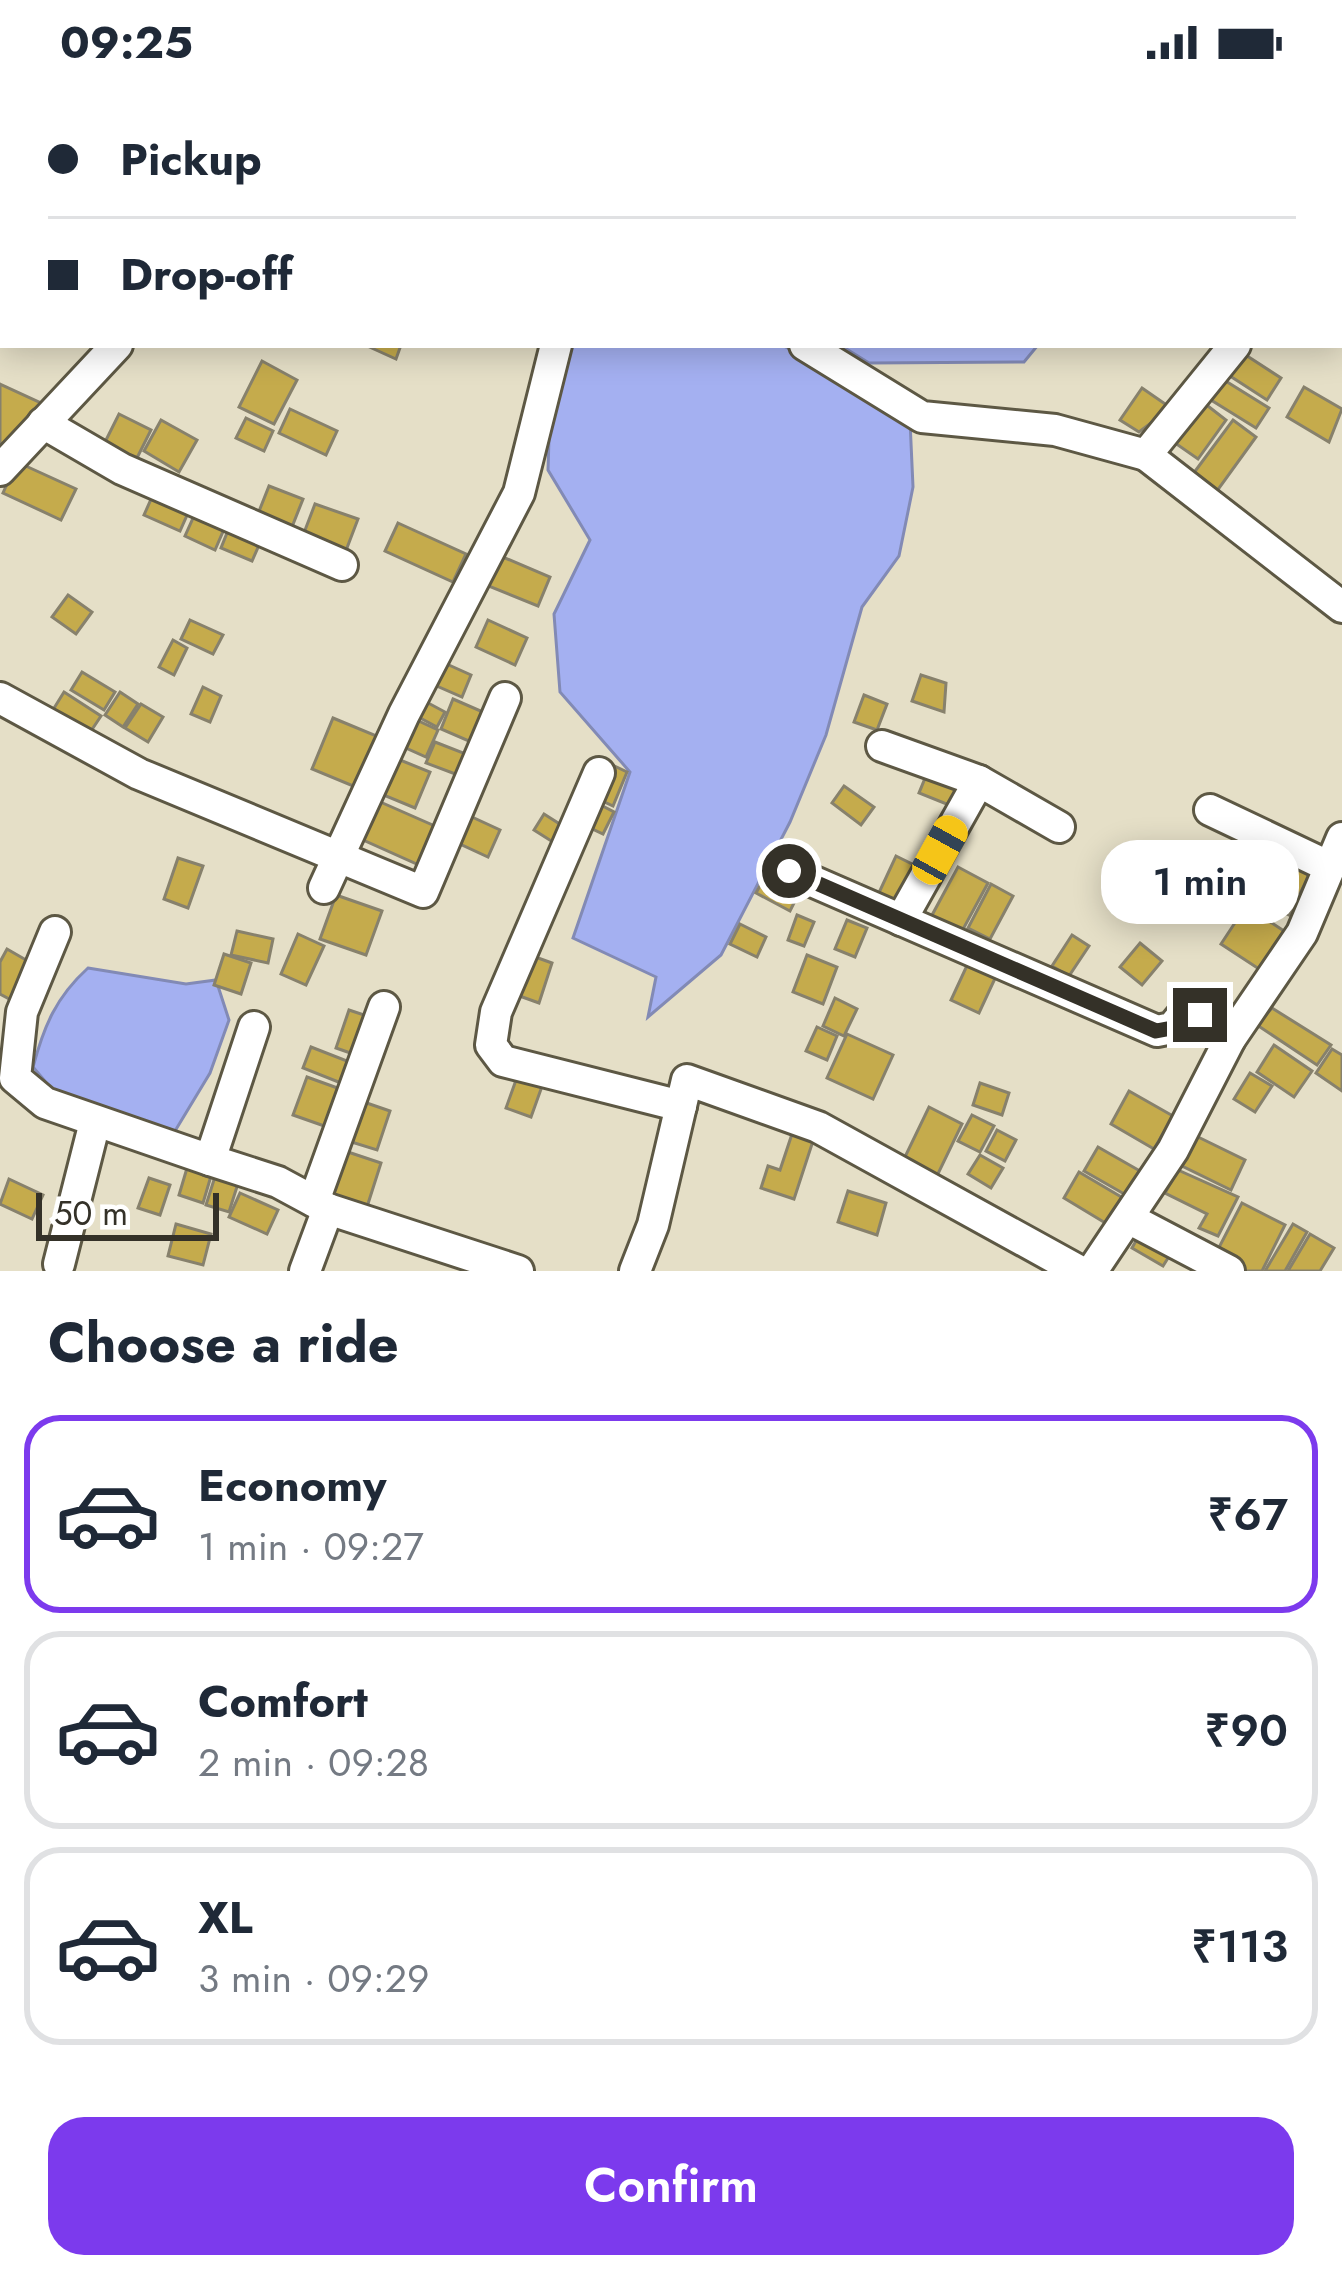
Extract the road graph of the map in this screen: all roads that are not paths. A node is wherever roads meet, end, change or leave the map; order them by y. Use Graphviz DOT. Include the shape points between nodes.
graph roads {
  1 [pos="114,348"];
  2 [pos="555,348"];
  3 [pos="811,348"];
  4 [pos="1233,348"];
  5 [pos="44,423"];
  6 [pos="1147,455"];
  7 [pos="4,460"];
  8 [pos="342,565"];
  9 [pos="1342,608"];
  10 [pos="0,698"];
  11 [pos="505,698"];
  12 [pos="881,746"];
  13 [pos="599,773"];
  14 [pos="979,781"];
  15 [pos="1210,810"];
  16 [pos="1059,827"];
  17 [pos="1336,853"];
  18 [pos="338,858"];
  19 [pos="789,871"];
  20 [pos="323,888"];
  21 [pos="901,920"];
  22 [pos="55,932"];
  23 [pos="11,1007"];
  24 [pos="384,1007"];
  25 [pos="254,1027"];
  26 [pos="1231,1039"];
  27 [pos="14,1097"];
  28 [pos="681,1106"];
  29 [pos="94,1122"];
  30 [pos="210,1160"];
  31 [pos="321,1205"];
  32 [pos="1130,1219"];
  33 [pos="422,1258"];
  34 [pos="59,1264"];
  35 [pos="305,1271"];
  36 [pos="518,1271"];
  37 [pos="635,1271"];
  38 [pos="1079,1271"];
  39 [pos="1092,1271"];
  40 [pos="1229,1271"];
  1 -- 5 [label="street"];
  2 -- 18 [label="street" via="519,493"];
  3 -- 6 [label="street" via="922,417 1054,430"];
  4 -- 6 [label="street"];
  5 -- 7 [label="street"];
  5 -- 8 [label="street" via="143,479"];
  6 -- 9 [label="street"];
  10 -- 18 [label="street" via="139,774"];
  11 -- 18 [label="street" via="423,892"];
  12 -- 14 [label="street"];
  13 -- 28 [label="street" via="496,1012 491,1045 503,1060"];
  14 -- 16 [label="street"];
  14 -- 21 [label="street"];
  15 -- 17 [label="street"];
  17 -- 26 [label="street" via="1302,933"];
  18 -- 20 [label="street"];
  19 -- 21 [label="street"];
  21 -- 26 [label="street" via="1156,1031 1166,1033 1186,1011"];
  22 -- 23 [label="street"];
  23 -- 27 [label="street"];
  24 -- 31 [label="street"];
  25 -- 30 [label="street"];
  26 -- 32 [label="street"];
  27 -- 29 [label="street"];
  28 -- 37 [label="street"];
  28 -- 38 [label="street" via="687,1081 818,1127"];
  29 -- 30 [label="street"];
  29 -- 34 [label="street"];
  30 -- 31 [label="street"];
  31 -- 33 [label="street"];
  31 -- 35 [label="street"];
  32 -- 39 [label="street"];
  32 -- 40 [label="street"];
  33 -- 36 [label="street"];
}
